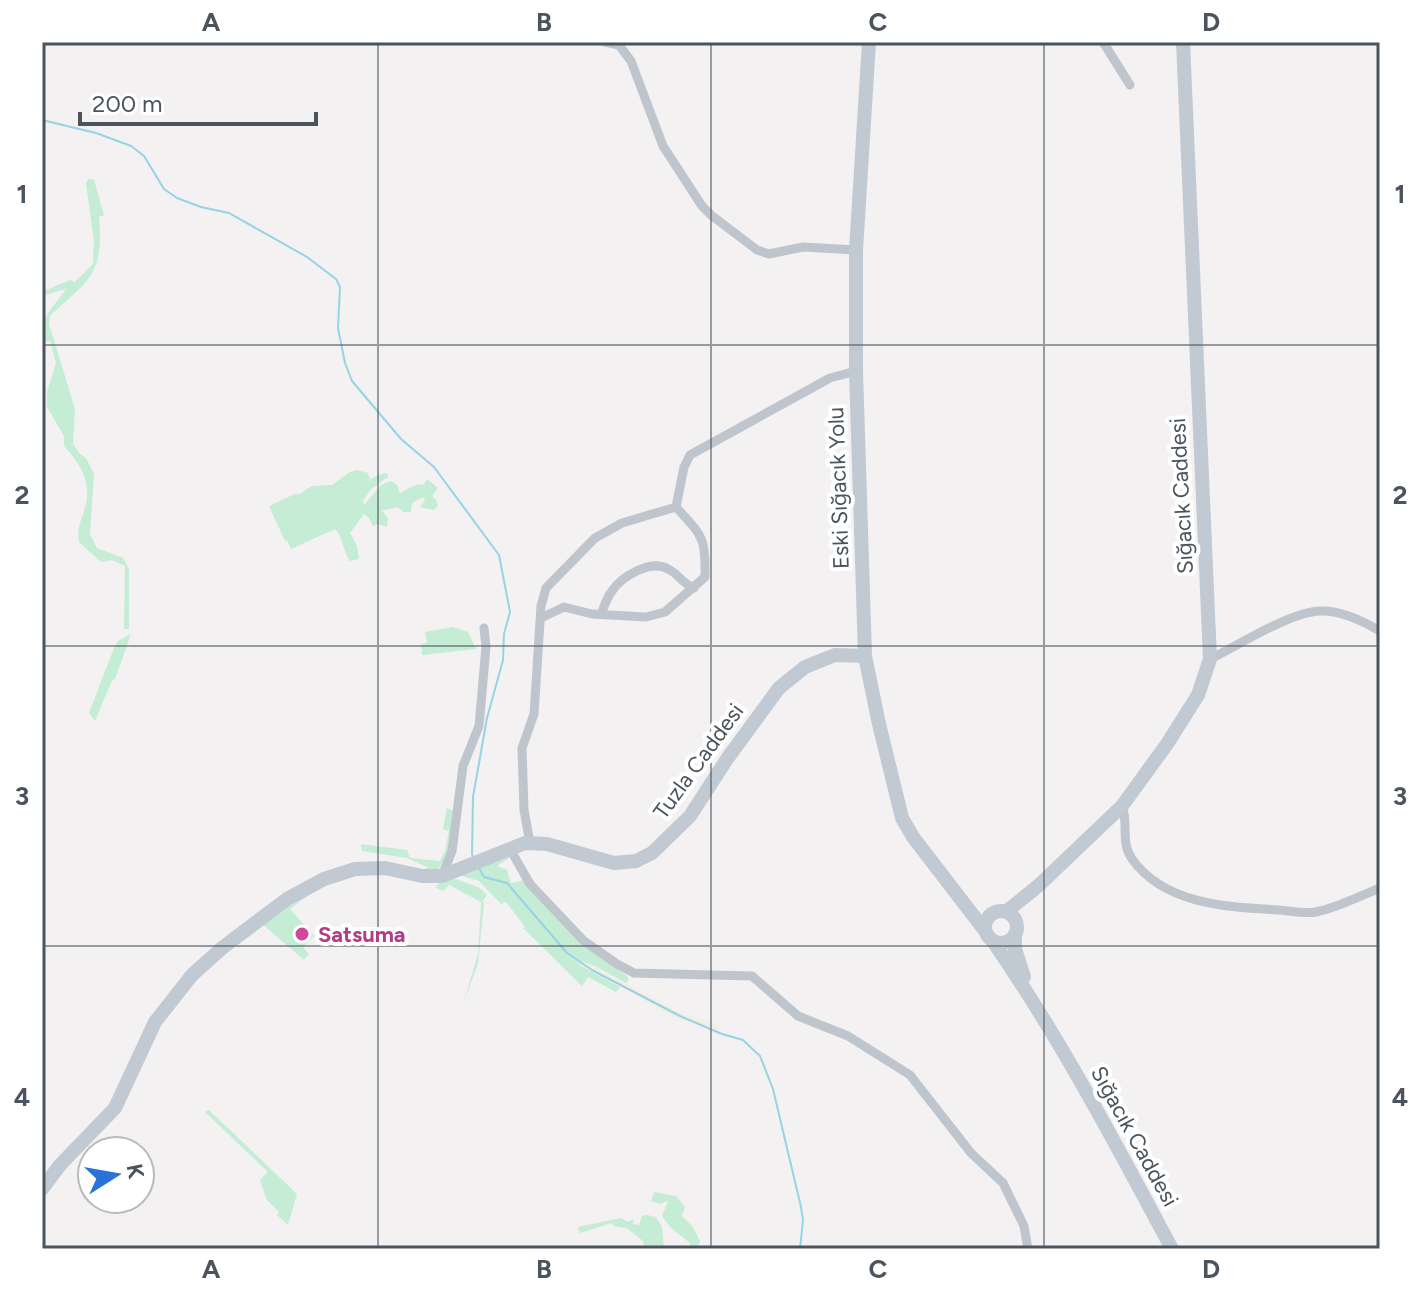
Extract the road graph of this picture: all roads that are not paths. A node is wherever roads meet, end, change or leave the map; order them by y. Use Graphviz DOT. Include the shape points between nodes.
graph roads {
  1 [pos="605,42"];
  2 [pos="869,42"];
  3 [pos="1103,42"];
  4 [pos="1183,42"];
  5 [pos="1130,85"];
  6 [pos="856,250"];
  7 [pos="856,371"];
  8 [pos="676,507"];
  9 [pos="694,588"];
  10 [pos="601,614"];
  11 [pos="541,618"];
  12 [pos="484,628"];
  13 [pos="1380,631"];
  14 [pos="865,656"];
  15 [pos="1210,659"];
  16 [pos="1122,806"];
  17 [pos="530,843"];
  18 [pos="504,850"];
  19 [pos="448,873"];
  20 [pos="1038,886"];
  21 [pos="1380,888"];
  22 [pos="968,906"];
  23 [pos="1002,911"];
  24 [pos="1016,929"];
  25 [pos="989,936"];
  26 [pos="1034,1003"];
  27 [pos="42,1189"];
  28 [pos="1028,1249"];
  29 [pos="1172,1249"];
  1 -- 6 [label="street" via="619,45 631,61 663,146 711,215 769,254 803,247"];
  2 -- 6 [label="main road, Eski Sığacık Yolu"];
  3 -- 5 [label="street"];
  4 -- 15 [label="main road, Sığacık Caddesi"];
  6 -- 7 [label="main road, Eski Sığacık Yolu"];
  7 -- 8 [label="street" via="830,378 690,455"];
  7 -- 14 [label="main road, Eski Sığacık Yolu"];
  8 -- 9 [label="street" via="705,545 705,577"];
  8 -- 11 [label="street" via="622,523 595,538 546,588"];
  9 -- 10 [label="street" via="665,612 646,617"];
  9 -- 10 [label="street" via="656,566 631,573 619,583"];
  10 -- 11 [label="street" via="564,607"];
  11 -- 17 [label="street" via="534,714 522,748"];
  12 -- 19 [label="street" via="479,726 463,766"];
  13 -- 15 [label="street" via="1325,610 1304,612"];
  14 -- 17 [label="main road, Tuzla Caddesi" via="835,655 805,667 779,688 690,816 652,853 614,863"];
  14 -- 22 [label="main road, Eski Sığacık Yolu" via="902,818"];
  15 -- 16 [label="main road, Sığacık Caddesi" via="1198,695"];
  16 -- 20 [label="main road, Sığacık Caddesi"];
  16 -- 21 [label="street" via="1125,846 1133,860 1154,882 1196,900 1316,912"];
  17 -- 18 [label="main road, Tuzla Caddesi"];
  18 -- 19 [label="main road, Tuzla Caddesi"];
  18 -- 28 [label="street" via="584,941 617,964 634,973 752,976 798,1016 848,1036 910,1075 971,1153 1003,1183 1027,1234"];
  19 -- 27 [label="main road" via="422,876 368,867 341,872 287,899 222,948 192,975 155,1022 109,1116"];
  20 -- 23 [label="main road"];
  20 -- 24 [label="main road" via="1020,911"];
  22 -- 23 [label="main road"];
  22 -- 25 [label="main road, Eski Sığacık Yolu"];
  23 -- 24 [label="main road"];
  23 -- 25 [label="main road" via="988,917"];
  24 -- 25 [label="main road" via="1008,941"];
  24 -- 26 [label="main road" via="1018,964"];
  25 -- 26 [label="main road, Eski Sığacık Yolu"];
  26 -- 29 [label="main road, Sığacık Caddesi"];
}
